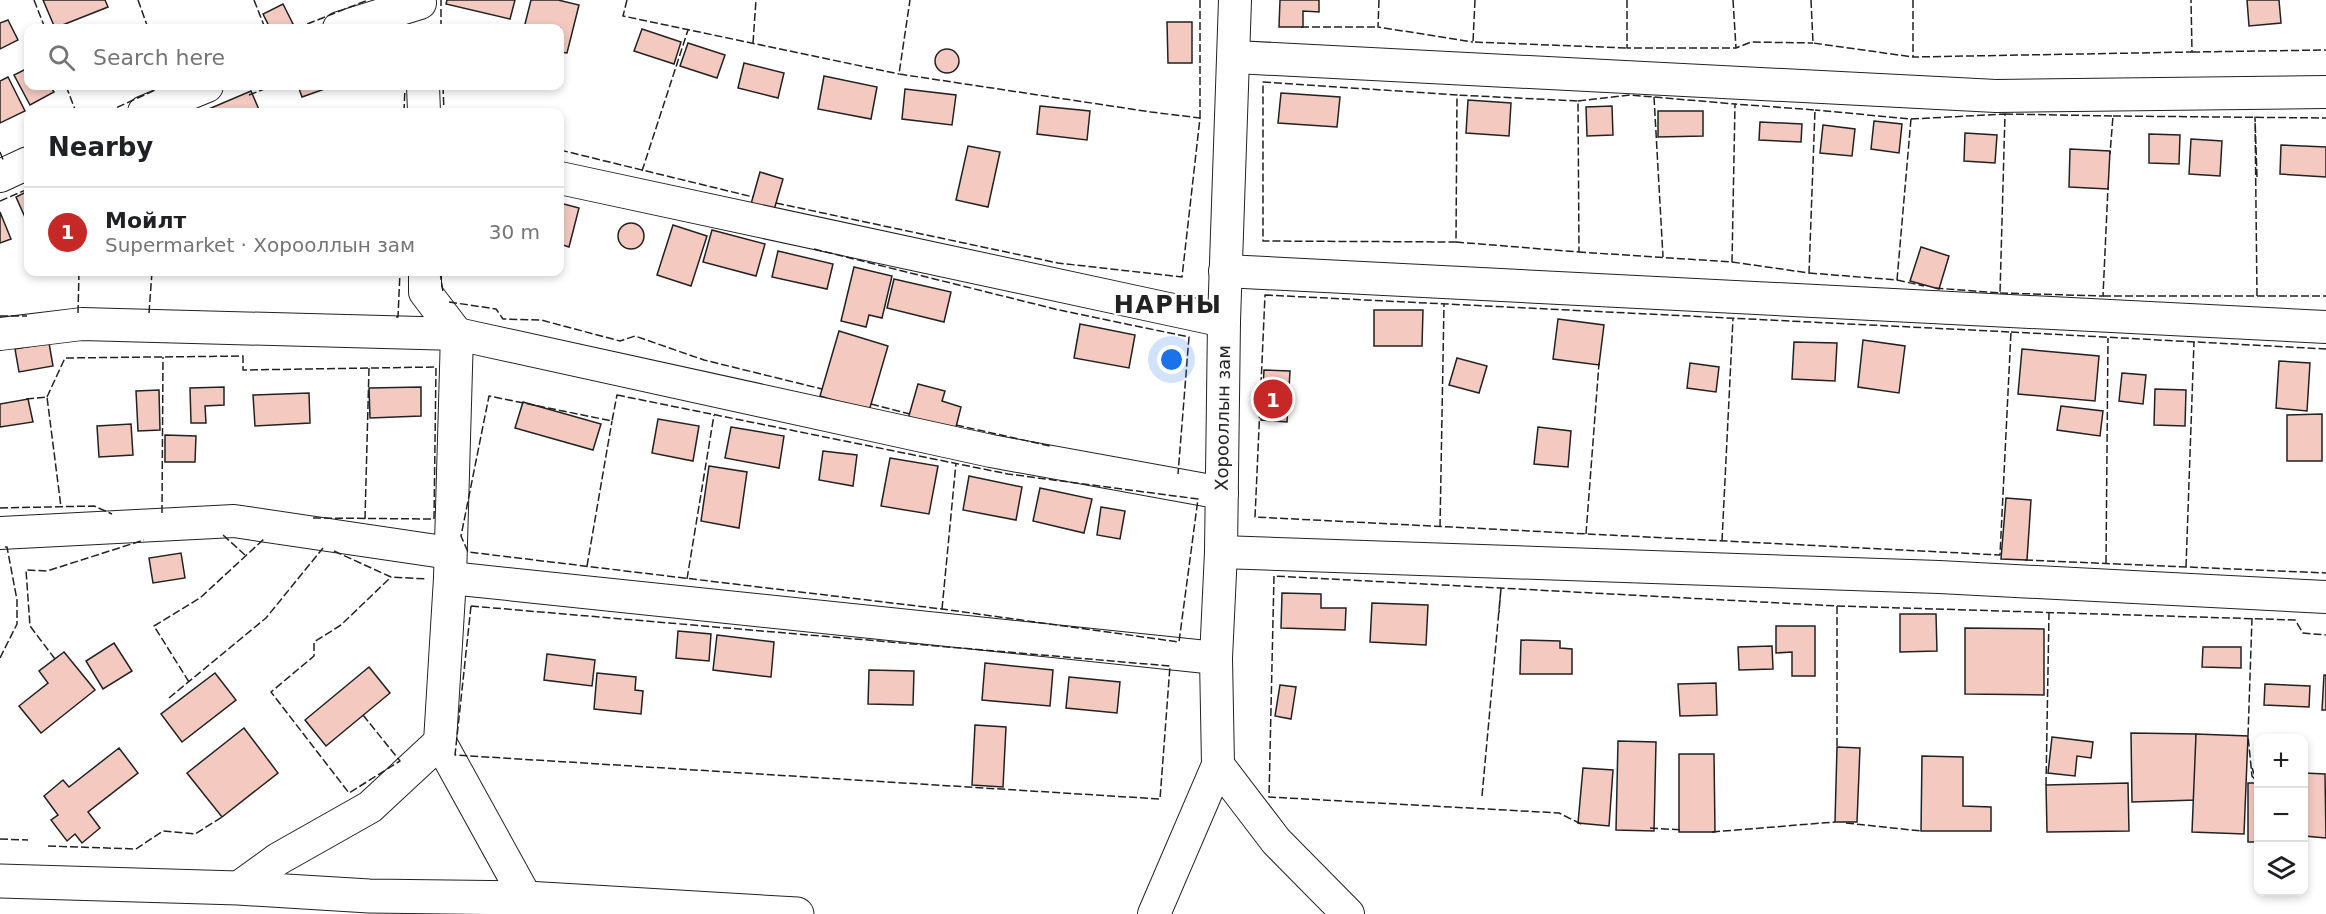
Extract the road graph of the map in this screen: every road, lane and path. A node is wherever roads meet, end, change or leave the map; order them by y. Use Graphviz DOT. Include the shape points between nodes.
graph roads {
  1 [pos="1235,0"];
  2 [pos="421,10"];
  3 [pos="357,24"];
  4 [pos="1235,57"];
  5 [pos="197,90"];
  6 [pos="423,90"];
  7 [pos="2326,92"];
  8 [pos="154,108"];
  9 [pos="424,108"];
  10 [pos="24,165"];
  11 [pos="0,176"];
  12 [pos="564,179"];
  13 [pos="1225,271"];
  14 [pos="425,276"];
  15 [pos="1224,321"];
  16 [pos="2326,327"];
  17 [pos="0,334"];
  18 [pos="457,334"];
  19 [pos="1222,493"];
  20 [pos="0,533"];
  21 [pos="1221,552"];
  22 [pos="450,565"];
  23 [pos="2326,597"];
  24 [pos="1216,658"];
  25 [pos="440,742"];
  26 [pos="1218,765"];
  27 [pos="0,881"];
  28 [pos="238,888"];
  29 [pos="526,898"];
  30 [pos="797,914"];
  31 [pos="1154,914"];
  32 [pos="1348,914"];
  1 -- 4 [label="street, Хорооллын зам"];
  2 -- 3 [label="street"];
  4 -- 7 [label="street" via="1996,96"];
  4 -- 13 [label="street, Хорооллын зам"];
  5 -- 8 [label="street"];
  6 -- 9 [label="street"];
  10 -- 11 [label="street"];
  12 -- 15 [label="street"];
  13 -- 15 [label="street, Хорооллын зам"];
  13 -- 16 [label="street"];
  14 -- 18 [label="street" via="425,292"];
  15 -- 19 [label="street, Хорооллын зам"];
  17 -- 18 [label="street" via="82,324"];
  18 -- 19 [label="street" via="991,451"];
  18 -- 22 [label="street"];
  19 -- 21 [label="street, Хорооллын зам"];
  20 -- 22 [label="street" via="234,521"];
  21 -- 23 [label="street" via="1939,577"];
  21 -- 24 [label="street, Хорооллын зам"];
  22 -- 24 [label="street"];
  22 -- 25 [label="street"];
  24 -- 26 [label="street, Хорооллын зам"];
  25 -- 28 [label="street" via="370,807 278,859"];
  25 -- 29 [label="street"];
  26 -- 31 [label="street, Хорооллын зам"];
  26 -- 32 [label="street" via="1276,841"];
  27 -- 28 [label="main road"];
  28 -- 29 [label="main road" via="369,896"];
  29 -- 30 [label="main road"];
}
